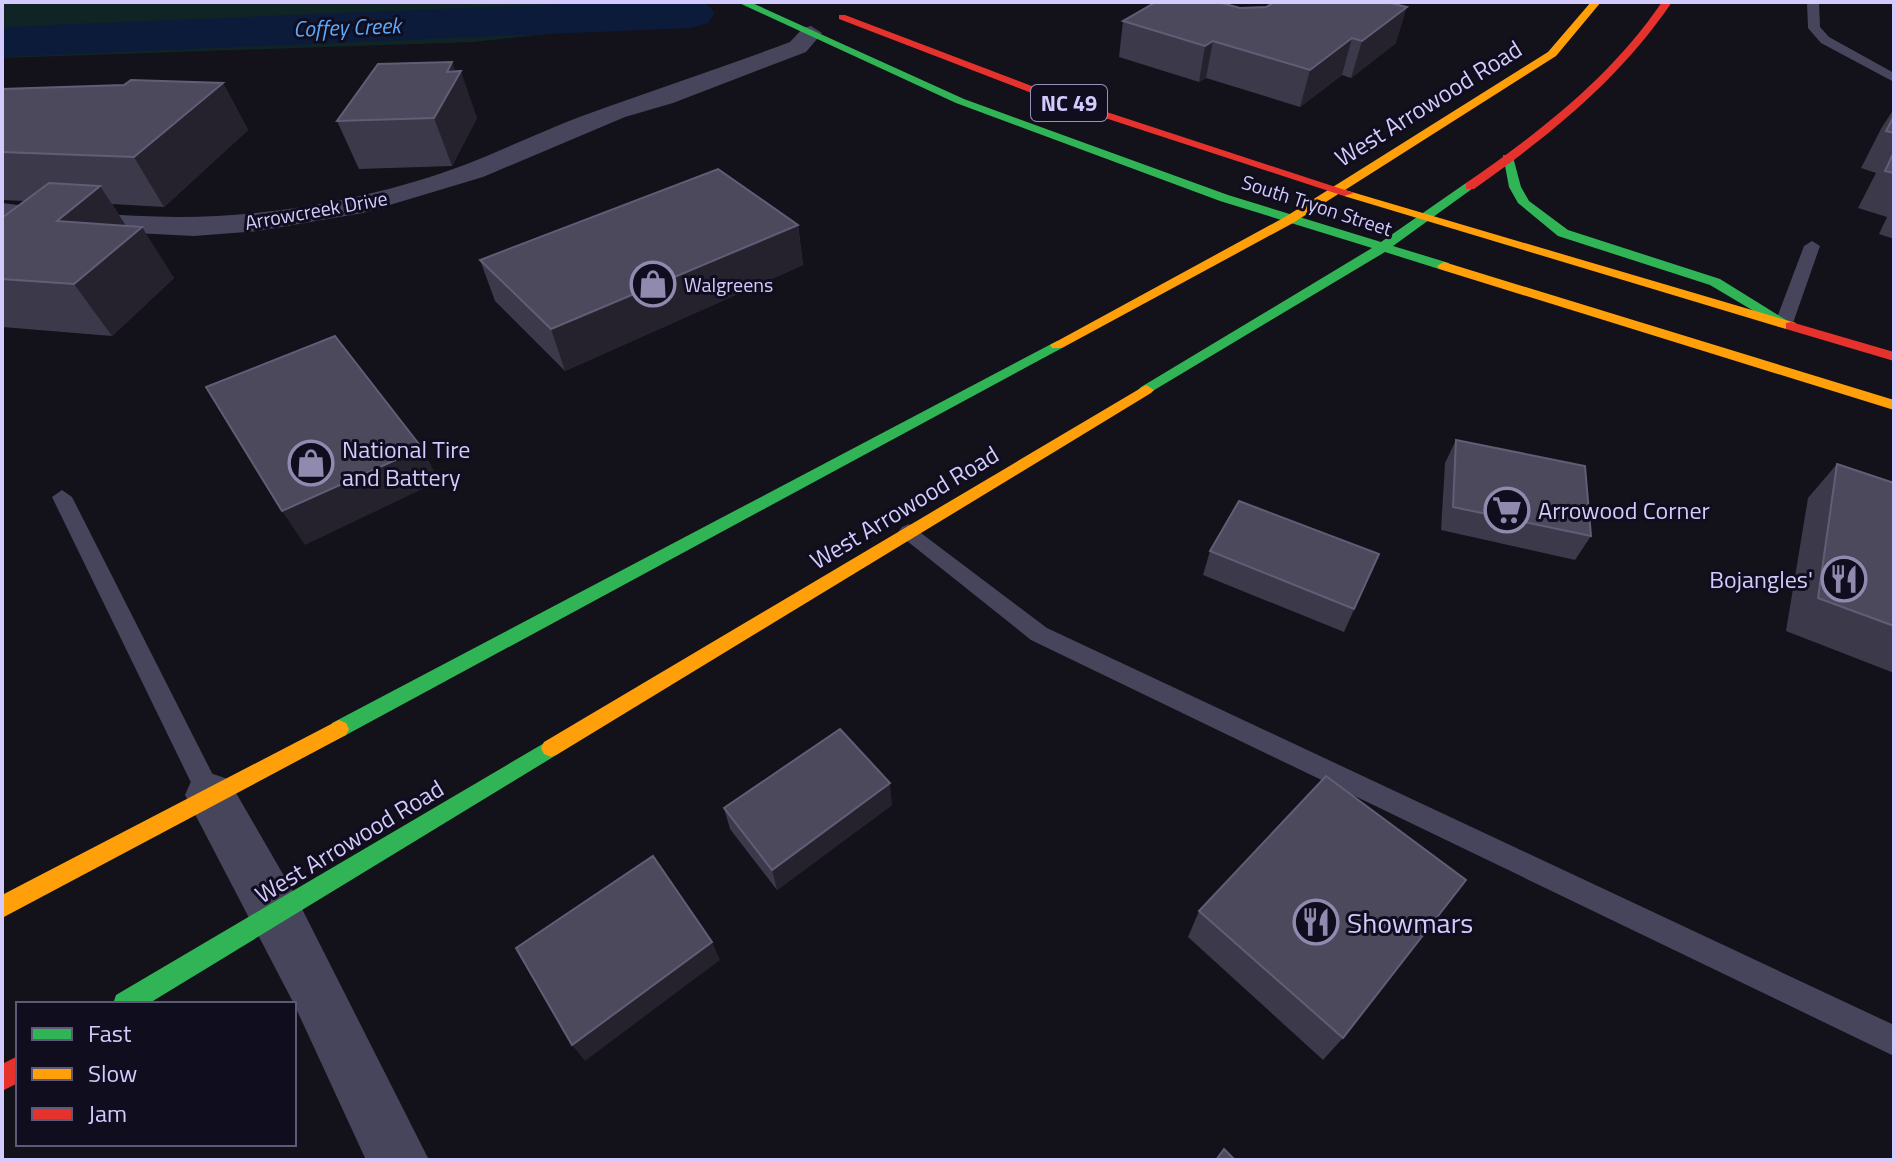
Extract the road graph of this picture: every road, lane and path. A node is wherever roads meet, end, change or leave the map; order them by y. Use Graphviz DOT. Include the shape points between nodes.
graph roads {
  1 [pos="742,2"];
  2 [pos="1596,2"];
  3 [pos="1667,2"];
  4 [pos="1813,2"];
  5 [pos="821,8"];
  6 [pos="811,33"];
  7 [pos="1893,78"];
  8 [pos="1507,157"];
  9 [pos="1337,190"];
  10 [pos="2,212"];
  11 [pos="1423,217"];
  12 [pos="1289,220"];
  13 [pos="1812,246"];
  14 [pos="1380,249"];
  15 [pos="1784,323"];
  16 [pos="1894,357"];
  17 [pos="1894,405"];
  18 [pos="62,497"];
  19 [pos="909,532"];
  20 [pos="210,795"];
  21 [pos="2,907"];
  22 [pos="276,913"];
  23 [pos="128,1002"];
  24 [pos="1894,1041"];
  25 [pos="398,1160"];
  1 -- 6 [label="main road, South Tryon Street / NC 49"];
  2 -- 9 [label="main road, West Arrowood Road" via="1552,54"];
  3 -- 8 [label="main road, West Arrowood Road" via="1654,29 1618,69 1556,124"];
  4 -- 7 [label="lane" via="1814,28 1825,40"];
  5 -- 9 [label="main road, South Tryon Street / NC 49" via="1054,98"];
  6 -- 10 [label="street, Arrowcreek Drive" via="798,47 616,112 530,150 429,186 312,214 194,227"];
  6 -- 12 [label="main road, South Tryon Street / NC 49" via="992,114"];
  8 -- 11 [label="main road, West Arrowood Road"];
  8 -- 15 [label="main road" via="1524,203 1545,221 1586,242 1716,282"];
  9 -- 11 [label="main road, South Tryon Street / NC 49"];
  9 -- 12 [label="main road, West Arrowood Road"];
  11 -- 14 [label="main road, West Arrowood Road"];
  11 -- 15 [label="main road, South Tryon Street / NC 49"];
  12 -- 14 [label="main road, South Tryon Street / NC 49"];
  12 -- 20 [label="main road, West Arrowood Road"];
  13 -- 15 [label="lane"];
  14 -- 17 [label="main road, South Tryon Street / NC 49"];
  14 -- 19 [label="main road, West Arrowood Road"];
  15 -- 16 [label="main road, South Tryon Street / NC 49"];
  18 -- 20 [label="lane"];
  19 -- 22 [label="main road, West Arrowood Road"];
  19 -- 24 [label="lane" via="1039,634"];
  20 -- 21 [label="main road, West Arrowood Road"];
  20 -- 22 [label="street"];
  22 -- 23 [label="main road, West Arrowood Road"];
  22 -- 25 [label="street"];
}
